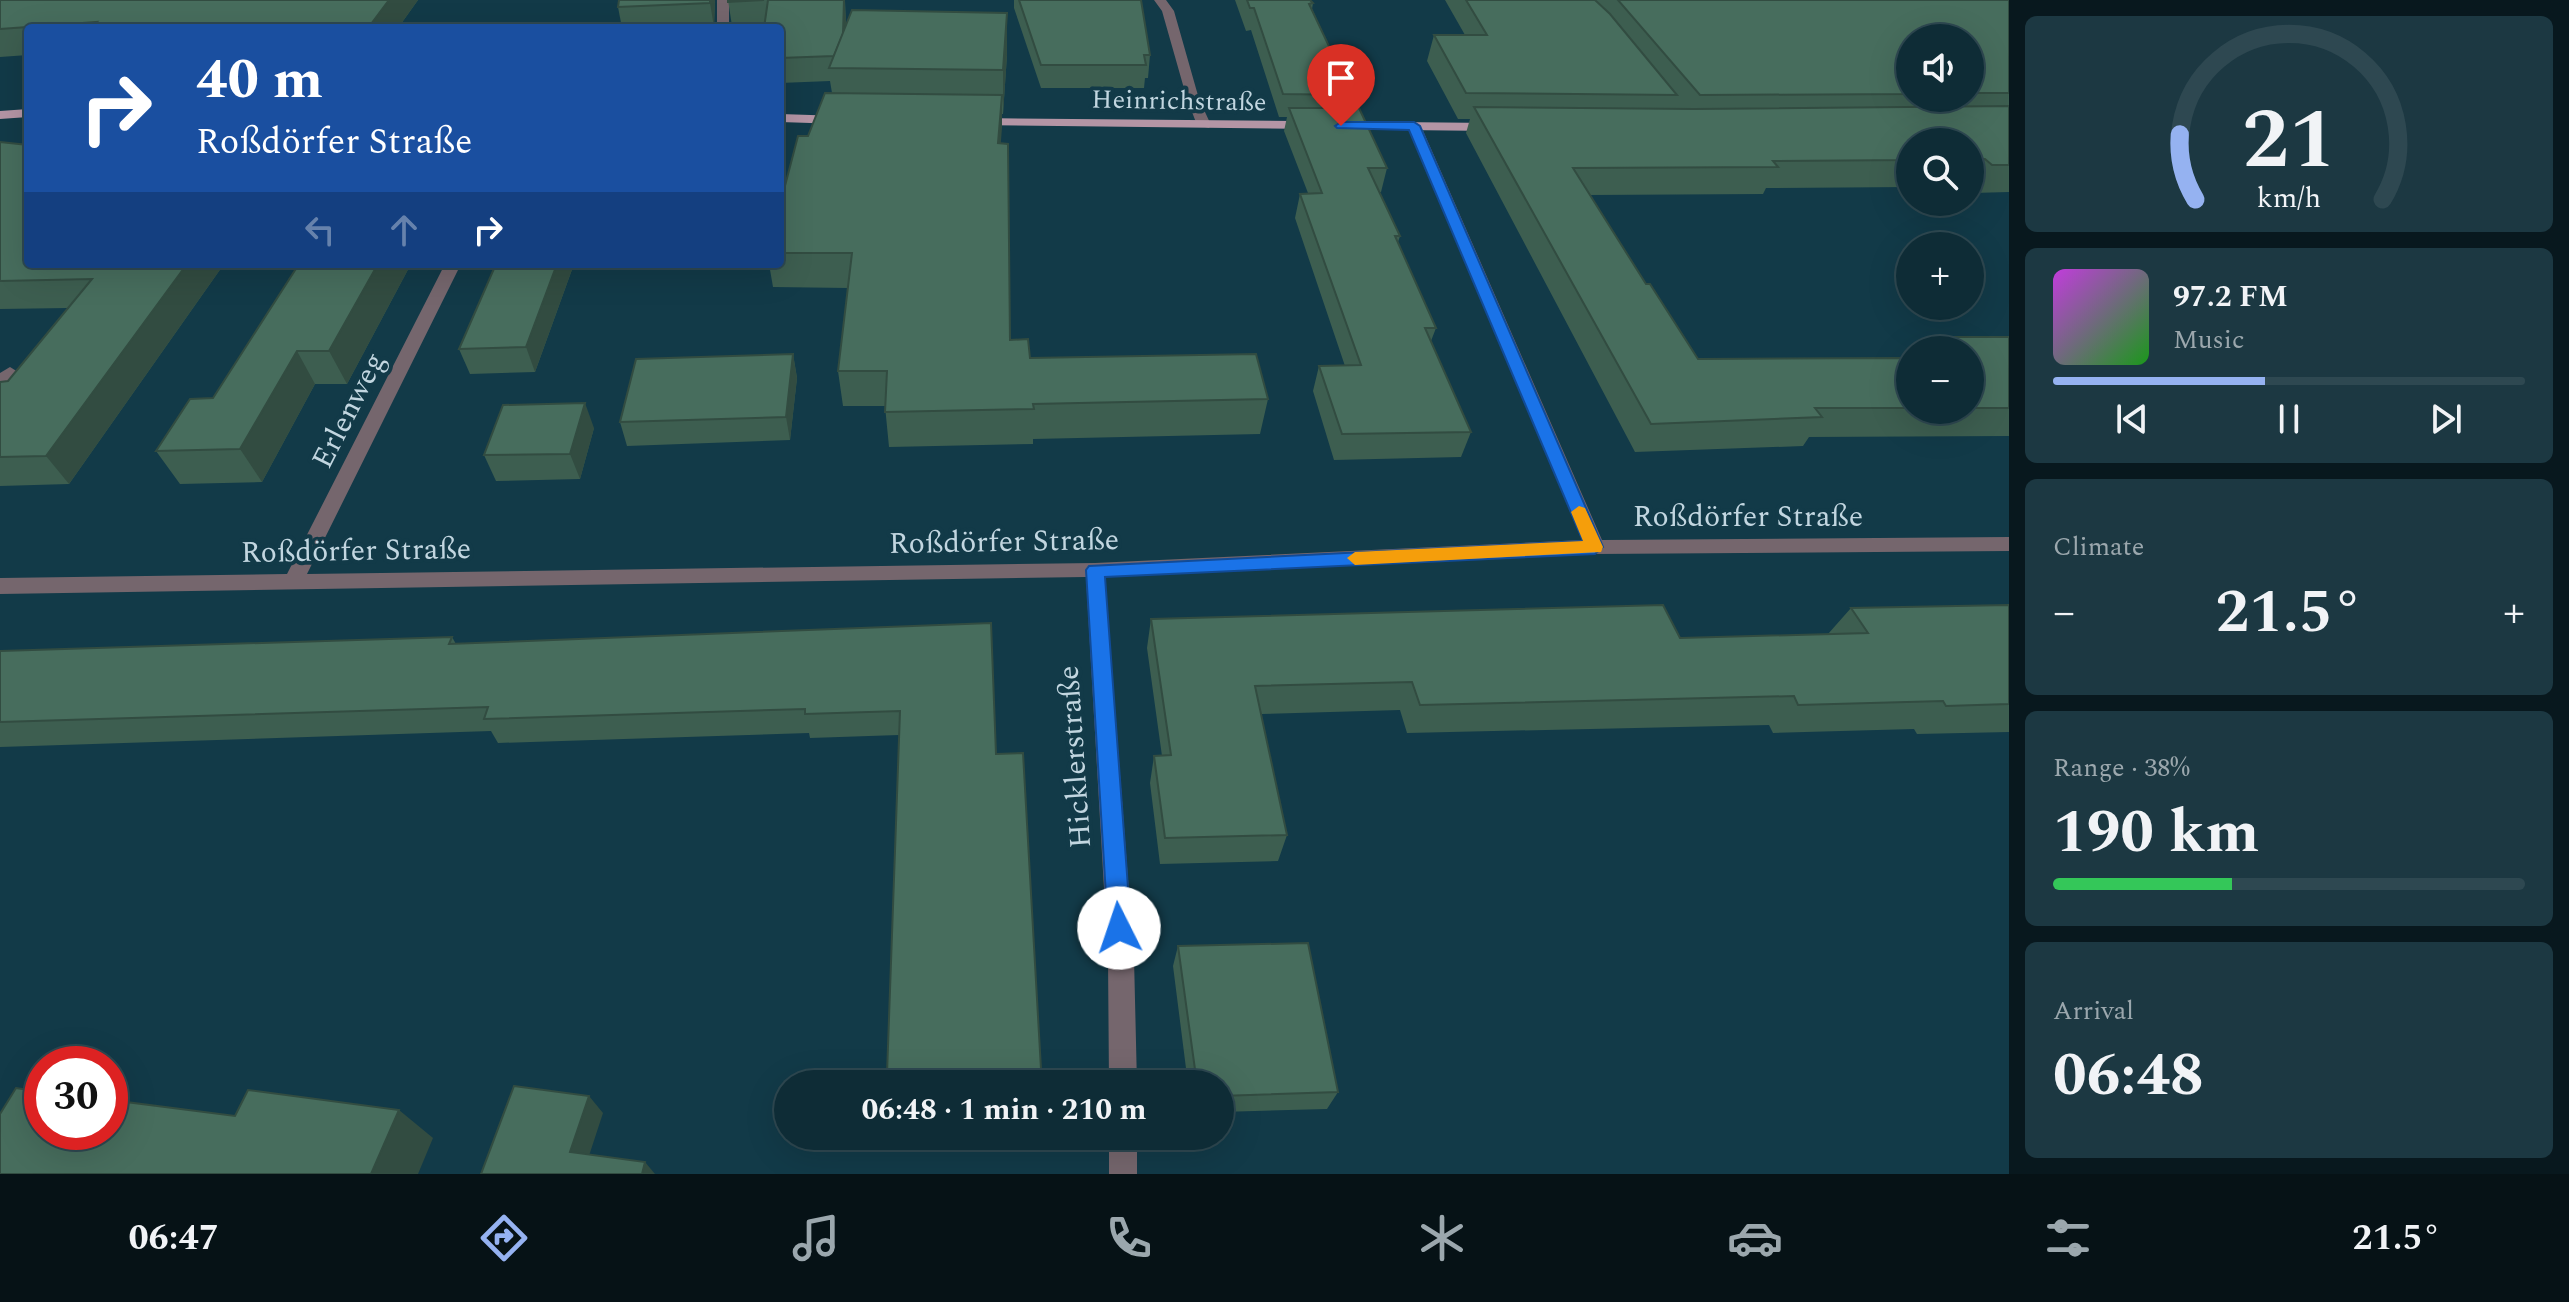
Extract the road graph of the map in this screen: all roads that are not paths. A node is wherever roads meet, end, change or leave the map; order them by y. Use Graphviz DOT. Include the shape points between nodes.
graph roads {
  1 [pos="723,0"];
  2 [pos="1160,0"];
  3 [pos="723,24"];
  4 [pos="24,113"];
  5 [pos="0,115"];
  6 [pos="784,118"];
  7 [pos="857,121"];
  8 [pos="968,122"];
  9 [pos="1204,125"];
  10 [pos="1414,126"];
  11 [pos="1508,127"];
  12 [pos="451,268"];
  13 [pos="2009,544"];
  14 [pos="1595,547"];
  15 [pos="1095,570"];
  16 [pos="294,581"];
  17 [pos="0,586"];
  18 [pos="1123,1070"];
  19 [pos="1123,1150"];
  20 [pos="1123,1174"];
  1 -- 3 [label="street"];
  2 -- 9 [label="street"];
  4 -- 5 [label="main road"];
  6 -- 7 [label="main road"];
  8 -- 9 [label="main road, Heinrichstraße"];
  9 -- 10 [label="main road, Heinrichstraße"];
  10 -- 11 [label="main road, Heinrichstraße"];
  10 -- 14 [label="street"];
  12 -- 16 [label="street, Erlenweg"];
  13 -- 14 [label="street, Roßdörfer Straße"];
  14 -- 15 [label="street, Roßdörfer Straße"];
  15 -- 16 [label="street, Roßdörfer Straße"];
  15 -- 18 [label="street, Hicklerstraße" via="1121,958"];
  16 -- 17 [label="street, Roßdörfer Straße"];
  19 -- 20 [label="street"];
}
